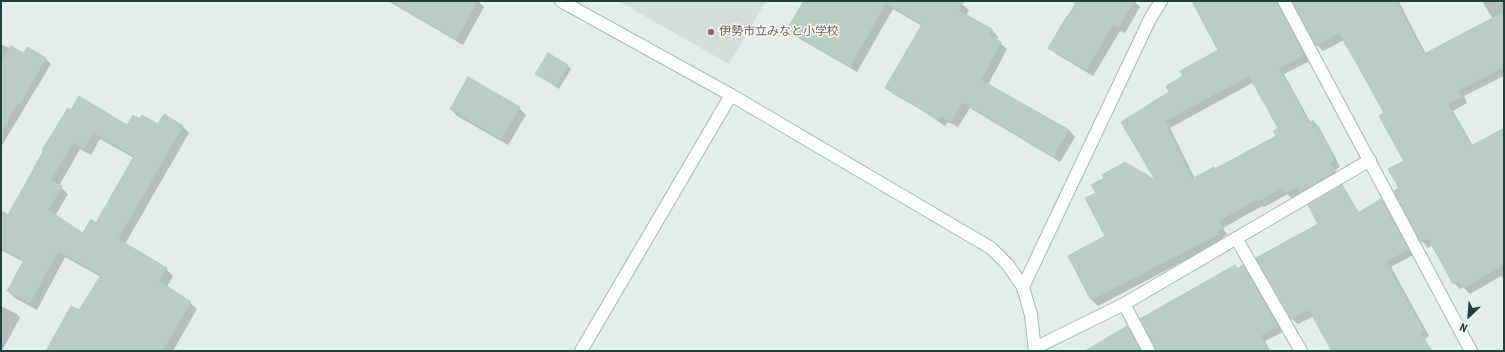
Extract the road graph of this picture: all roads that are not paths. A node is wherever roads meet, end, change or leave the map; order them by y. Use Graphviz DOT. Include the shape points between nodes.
graph roads {
  1 [pos="561,1"];
  2 [pos="1161,1"];
  3 [pos="1284,1"];
  4 [pos="731,95"];
  5 [pos="1370,160"];
  6 [pos="1236,238"];
  7 [pos="1023,287"];
  8 [pos="1124,304"];
  9 [pos="1035,350"];
  10 [pos="581,351"];
  11 [pos="1149,351"];
  12 [pos="1301,351"];
  13 [pos="1471,351"];
  1 -- 4 [label="street"];
  2 -- 7 [label="street" via="1150,19"];
  3 -- 5 [label="street"];
  4 -- 7 [label="street" via="991,248"];
  4 -- 10 [label="street"];
  5 -- 6 [label="street"];
  5 -- 13 [label="street"];
  6 -- 8 [label="street"];
  6 -- 12 [label="street"];
  7 -- 9 [label="street" via="1031,315"];
  8 -- 9 [label="street"];
  8 -- 11 [label="street"];
}
